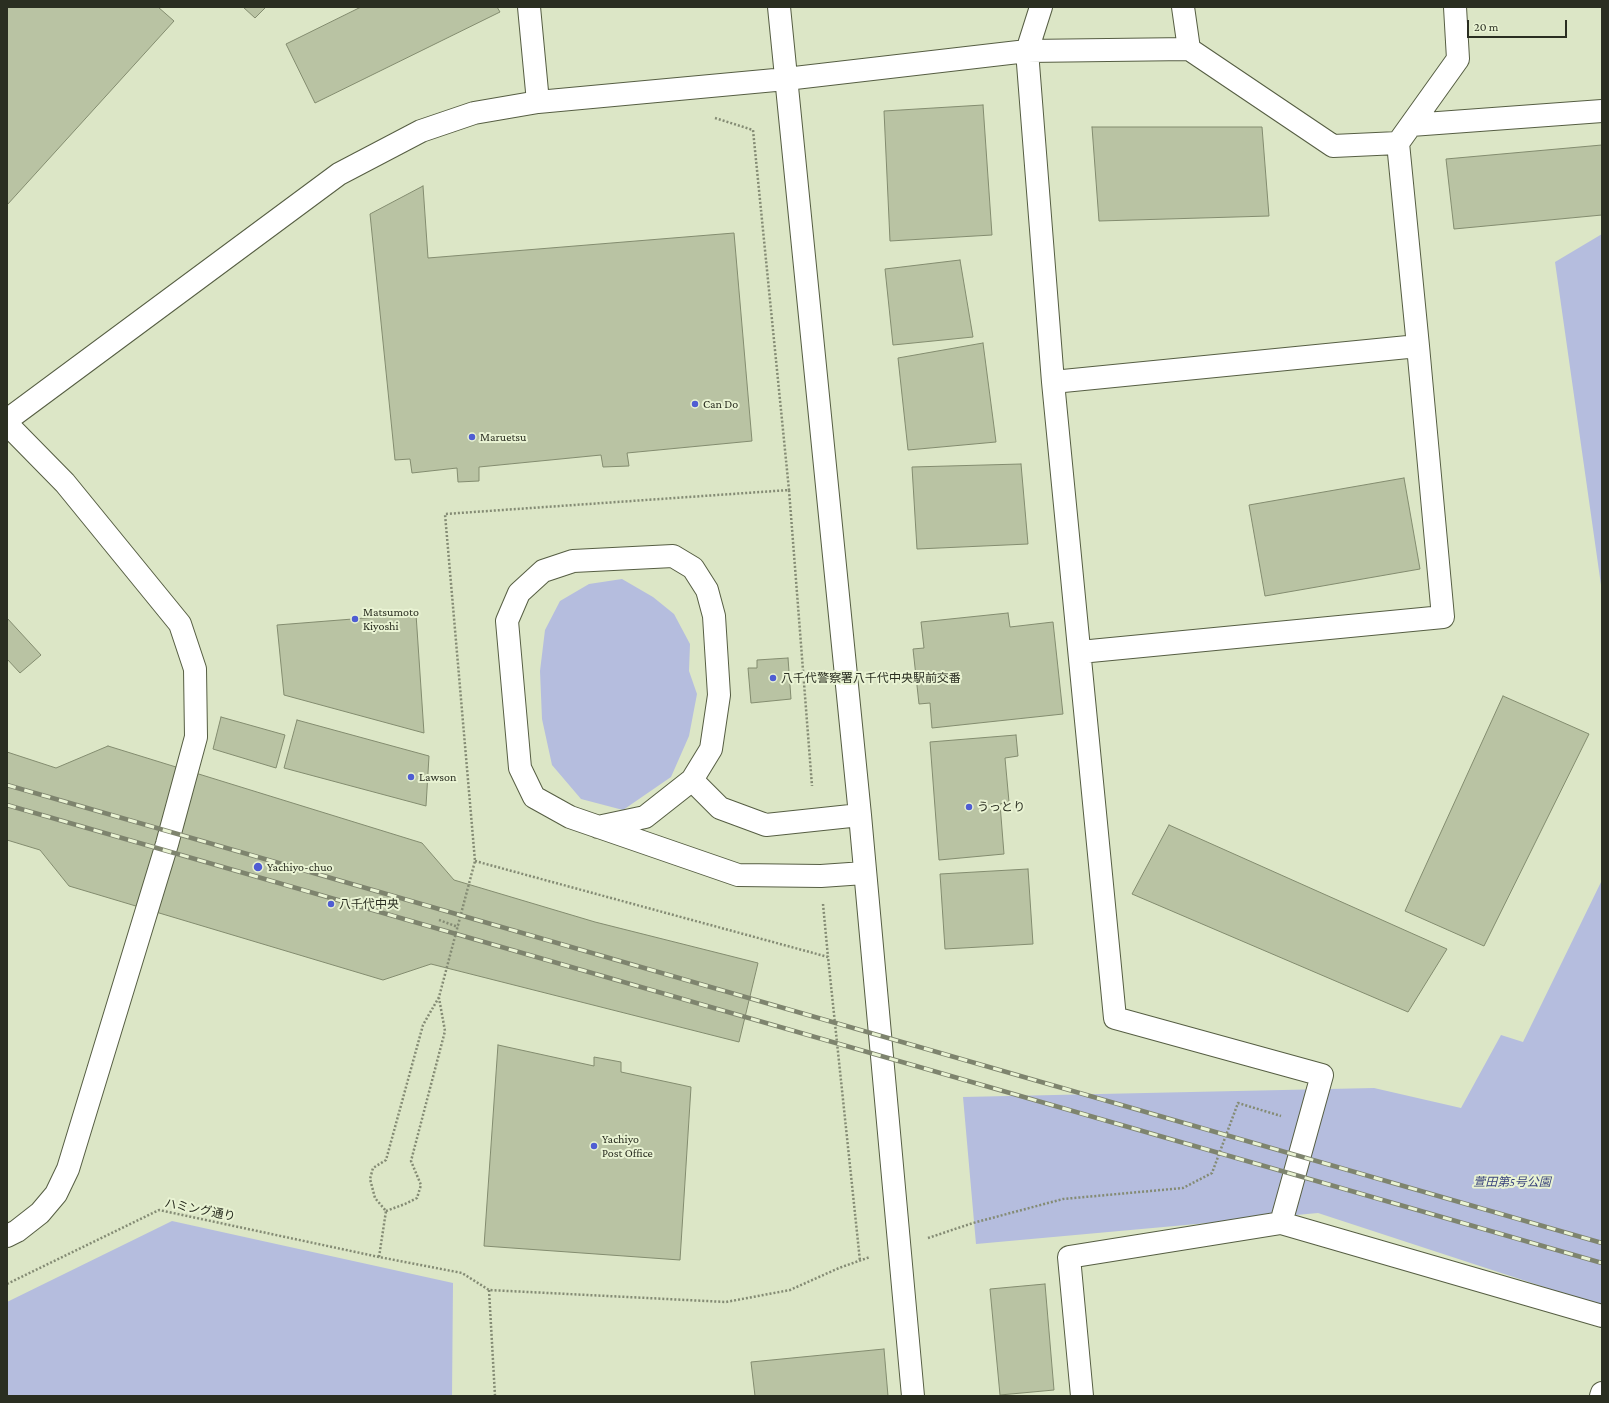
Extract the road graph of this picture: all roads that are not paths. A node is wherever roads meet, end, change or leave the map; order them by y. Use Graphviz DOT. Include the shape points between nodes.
graph roads {
  1 [pos="529,7"];
  2 [pos="779,7"];
  3 [pos="1041,7"];
  4 [pos="1183,7"];
  5 [pos="1455,7"];
  6 [pos="1189,49"];
  7 [pos="1027,51"];
  8 [pos="786,78"];
  9 [pos="538,102"];
  10 [pos="1602,111"];
  11 [pos="1411,125"];
  12 [pos="1398,143"];
  13 [pos="1418,346"];
  14 [pos="1053,382"];
  15 [pos="7,420"];
  16 [pos="7,424"];
  17 [pos="1080,652"];
  18 [pos="692,780"];
  19 [pos="860,815"];
  20 [pos="597,827"];
  21 [pos="864,873"];
  22 [pos="1280,1223"];
  23 [pos="7,1236"];
  24 [pos="1602,1316"];
  25 [pos="913,1396"];
  26 [pos="1082,1396"];
  1 -- 9 [label="street"];
  2 -- 8 [label="street"];
  3 -- 7 [label="street"];
  4 -- 6 [label="street"];
  5 -- 11 [label="street" via="1458,59"];
  6 -- 7 [label="street"];
  6 -- 12 [label="street" via="1333,146"];
  7 -- 8 [label="street"];
  7 -- 14 [label="street"];
  8 -- 9 [label="street"];
  8 -- 19 [label="street"];
  9 -- 15 [label="street" via="474,113 422,131 339,174"];
  10 -- 11 [label="street"];
  11 -- 12 [label="street"];
  12 -- 13 [label="street"];
  13 -- 14 [label="street"];
  13 -- 17 [label="street" via="1443,617"];
  14 -- 17 [label="street"];
  16 -- 23 [label="street" via="65,483 180,624 195,669 196,737 167,844 68,1169 56,1194 40,1213"];
  17 -- 22 [label="street" via="1115,1018 1322,1075"];
  18 -- 19 [label="street" via="720,808 766,825"];
  18 -- 20 [label="street" via="645,817"];
  18 -- 20 [label="street" via="710,749 719,695 714,616 707,590 693,568 673,556 573,561 543,571 519,592 507,621 520,768 534,797 570,817"];
  19 -- 21 [label="street"];
  20 -- 21 [label="street" via="738,875 821,876"];
  21 -- 25 [label="street"];
  22 -- 24 [label="street"];
  22 -- 26 [label="street" via="1069,1257"];
}
